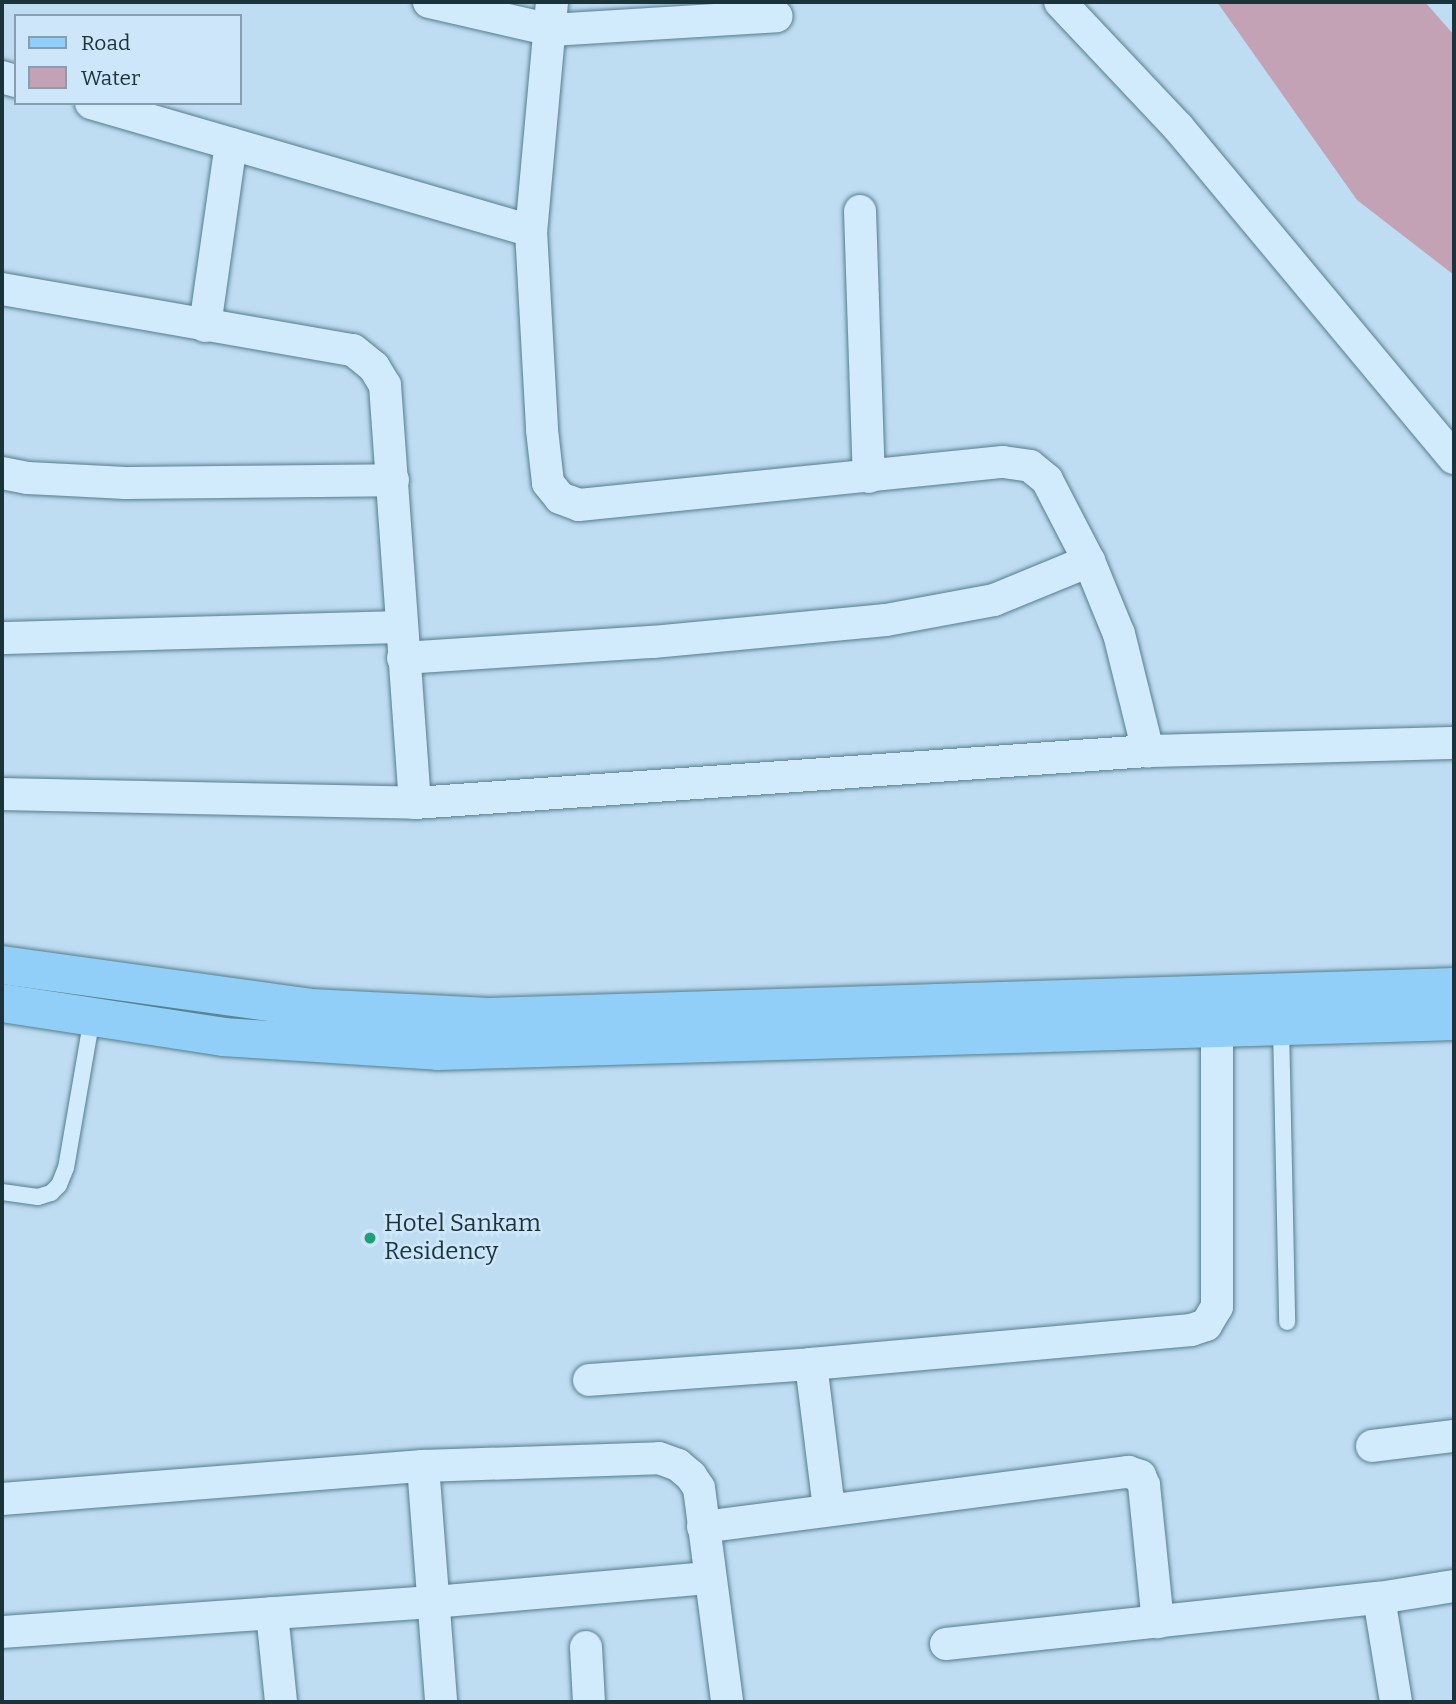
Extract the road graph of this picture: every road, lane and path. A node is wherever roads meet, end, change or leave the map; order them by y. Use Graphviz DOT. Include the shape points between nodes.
graph roads {
  1 [pos="429,2"];
  2 [pos="1059,2"];
  3 [pos="552,16"];
  4 [pos="777,16"];
  5 [pos="98,105"];
  6 [pos="231,144"];
  7 [pos="860,211"];
  8 [pos="531,231"];
  9 [pos="2,289"];
  10 [pos="205,326"];
  11 [pos="1454,458"];
  12 [pos="2,473"];
  13 [pos="869,477"];
  14 [pos="393,480"];
  15 [pos="1089,561"];
  16 [pos="2,638"];
  17 [pos="402,643"];
  18 [pos="1454,743"];
  19 [pos="1148,751"];
  20 [pos="2,794"];
  21 [pos="415,803"];
  22 [pos="2,965"];
  23 [pos="1454,986"];
  24 [pos="2,1003"];
  25 [pos="92,1017"];
  26 [pos="1454,1021"];
  27 [pos="1281,1026"];
  28 [pos="1217,1028"];
  29 [pos="2,1192"];
  30 [pos="1287,1322"];
  31 [pos="811,1364"];
  32 [pos="589,1380"];
  33 [pos="1454,1436"];
  34 [pos="1372,1446"];
  35 [pos="424,1466"];
  36 [pos="2,1499"];
  37 [pos="829,1509"];
  38 [pos="703,1527"];
  39 [pos="709,1578"];
  40 [pos="1454,1586"];
  41 [pos="1379,1598"];
  42 [pos="434,1602"];
  43 [pos="272,1613"];
  44 [pos="1158,1622"];
  45 [pos="2,1632"];
  46 [pos="946,1644"];
  47 [pos="586,1647"];
  48 [pos="281,1702"];
  49 [pos="441,1702"];
  50 [pos="589,1702"];
  51 [pos="727,1702"];
  52 [pos="1396,1702"];
  1 -- 3 [label="street"];
  2 -- 11 [label="street" via="1178,127"];
  3 -- 4 [label="street"];
  3 -- 8 [label="street"];
  5 -- 6 [label="street"];
  6 -- 8 [label="street"];
  6 -- 10 [label="street"];
  7 -- 13 [label="street"];
  8 -- 13 [label="street" via="542,430 548,483 560,498 579,505"];
  9 -- 10 [label="street"];
  10 -- 14 [label="street" via="353,350 374,366 384,385"];
  12 -- 14 [label="street" via="127,482"];
  13 -- 15 [label="street" via="1003,462 1030,466 1047,480"];
  14 -- 17 [label="street"];
  15 -- 17 [label="street" via="994,600 886,620 653,642"];
  15 -- 19 [label="street" via="1119,634"];
  16 -- 17 [label="street"];
  17 -- 21 [label="street"];
  18 -- 19 [label="street"];
  19 -- 21 [label="street"];
  20 -- 21 [label="street"];
  22 -- 23 [label="main road" via="310,1008 489,1017"];
  24 -- 25 [label="main road"];
  25 -- 28 [label="main road" via="223,1037 438,1051"];
  25 -- 29 [label="lane" via="60,1185 38,1197"];
  26 -- 27 [label="main road"];
  27 -- 28 [label="main road"];
  27 -- 30 [label="lane"];
  28 -- 31 [label="street" via="1217,1307 1206,1325 1191,1330"];
  31 -- 32 [label="street"];
  31 -- 37 [label="street"];
  33 -- 34 [label="street"];
  35 -- 36 [label="street"];
  35 -- 38 [label="street" via="659,1458 678,1465 699,1488"];
  35 -- 42 [label="street"];
  37 -- 38 [label="street"];
  37 -- 44 [label="street" via="1128,1472 1140,1476"];
  38 -- 39 [label="street"];
  39 -- 42 [label="street"];
  39 -- 51 [label="street"];
  40 -- 41 [label="street"];
  41 -- 44 [label="street"];
  41 -- 52 [label="street"];
  42 -- 43 [label="street"];
  42 -- 49 [label="street"];
  43 -- 45 [label="street"];
  43 -- 48 [label="street"];
  44 -- 46 [label="street"];
  47 -- 50 [label="street"];
}
